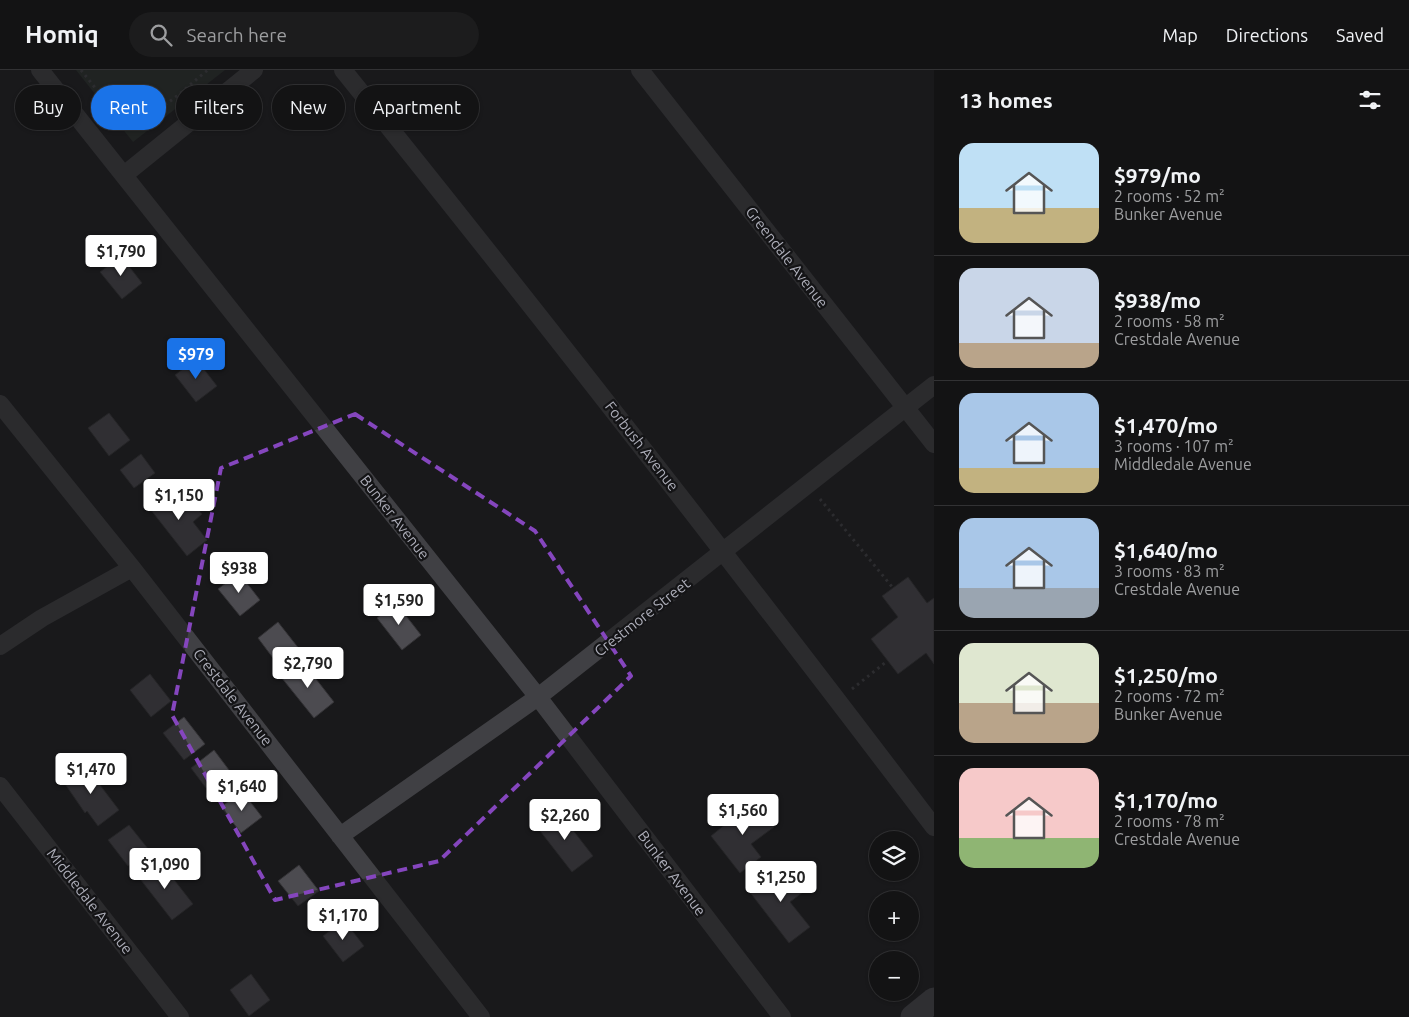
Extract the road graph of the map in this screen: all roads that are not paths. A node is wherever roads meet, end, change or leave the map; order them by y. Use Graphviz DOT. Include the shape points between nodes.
graph roads {
  1 [pos="40,70"];
  2 [pos="254,70"];
  3 [pos="343,70"];
  4 [pos="640,70"];
  5 [pos="124,175"];
  6 [pos="934,386"];
  7 [pos="0,404"];
  8 [pos="906,408"];
  9 [pos="934,444"];
  10 [pos="725,552"];
  11 [pos="132,568"];
  12 [pos="0,646"];
  13 [pos="538,697"];
  14 [pos="0,786"];
  15 [pos="934,827"];
  16 [pos="340,836"];
  17 [pos="934,1000"];
  18 [pos="180,1017"];
  19 [pos="481,1017"];
  20 [pos="782,1017"];
  21 [pos="913,1017"];
  1 -- 5 [label="street, Bunker Avenue"];
  2 -- 5 [label="street"];
  3 -- 10 [label="street, Forbush Avenue"];
  4 -- 8 [label="street, Greendale Avenue"];
  5 -- 13 [label="street, Bunker Avenue"];
  6 -- 8 [label="street, Crestmore Street"];
  7 -- 11 [label="street, Crestdale Avenue"];
  8 -- 9 [label="street, Greendale Avenue"];
  8 -- 10 [label="street, Crestmore Street"];
  10 -- 13 [label="street, Crestmore Street"];
  10 -- 15 [label="street, Forbush Avenue"];
  11 -- 12 [label="street" via="42,618"];
  11 -- 16 [label="street, Crestdale Avenue"];
  13 -- 16 [label="street, Crestmore Street"];
  13 -- 20 [label="street, Bunker Avenue"];
  14 -- 18 [label="street, Middledale Avenue"];
  16 -- 19 [label="street, Crestdale Avenue"];
  17 -- 21 [label="street"];
}
